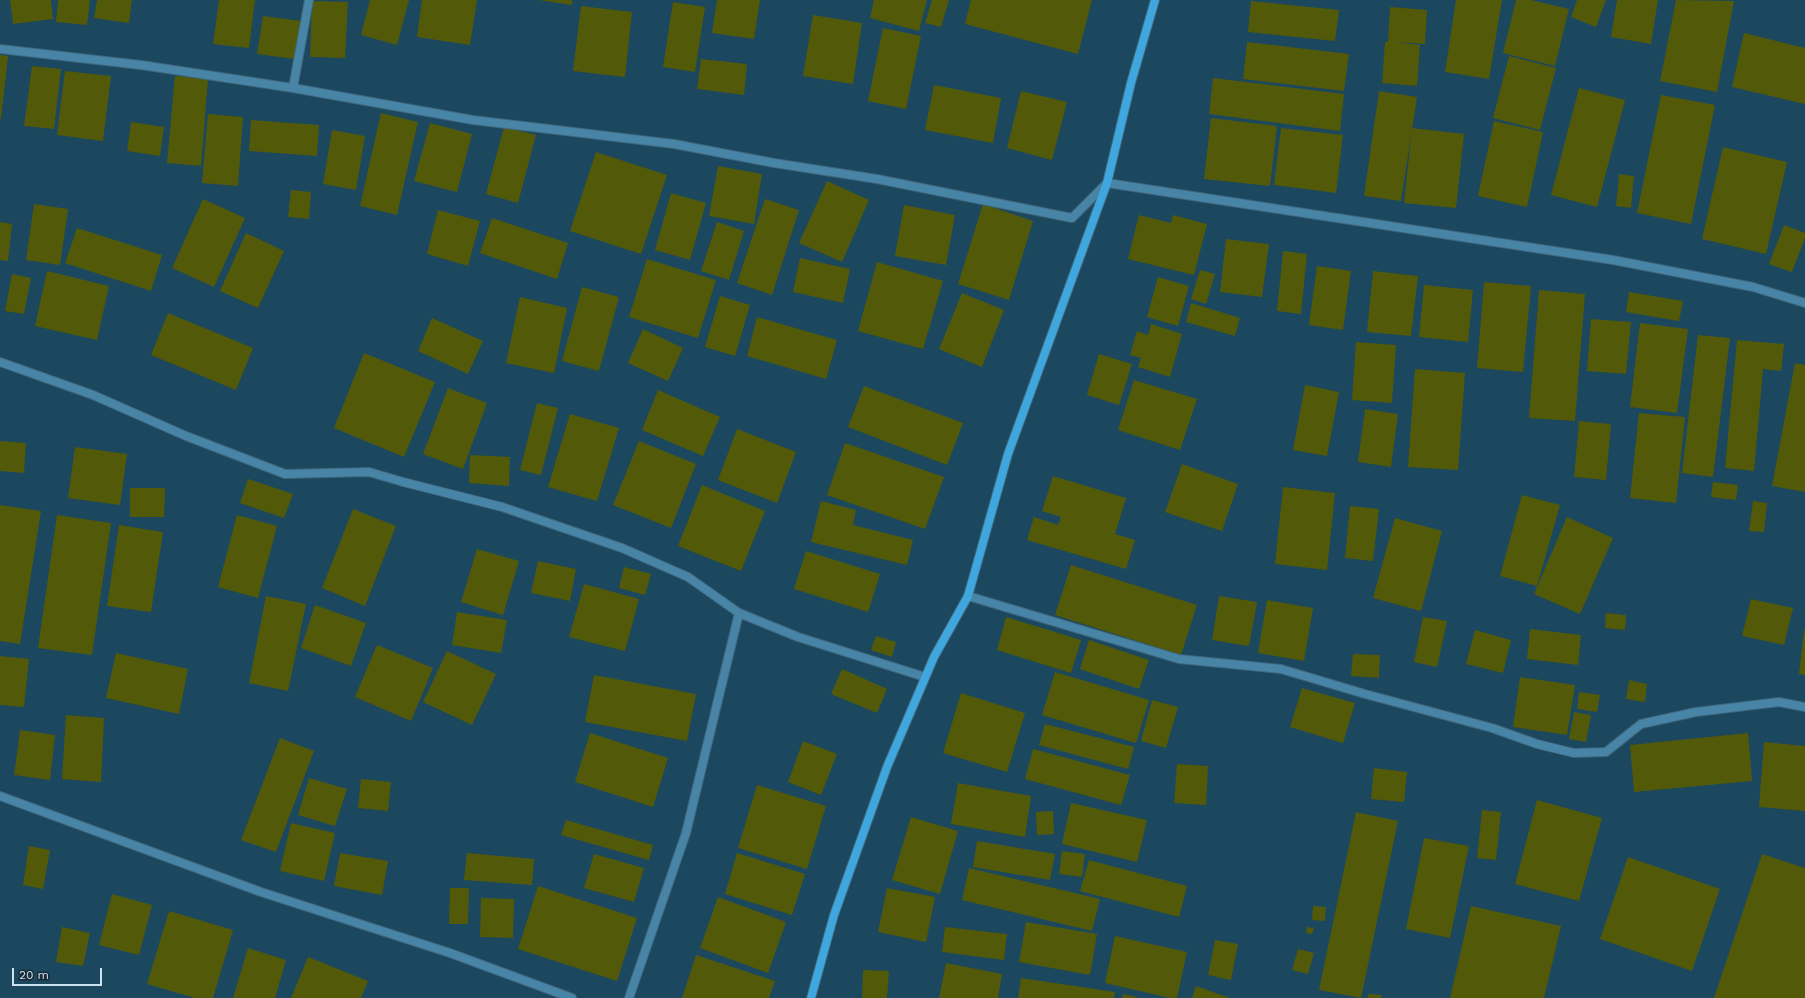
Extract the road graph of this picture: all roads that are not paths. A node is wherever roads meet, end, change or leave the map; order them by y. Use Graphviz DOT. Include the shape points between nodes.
graph roads {
  1 [pos="309,0"];
  2 [pos="1155,0"];
  3 [pos="0,50"];
  4 [pos="293,88"];
  5 [pos="1107,183"];
  6 [pos="1805,303"];
  7 [pos="0,362"];
  8 [pos="968,596"];
  9 [pos="739,613"];
  10 [pos="925,677"];
  11 [pos="1805,707"];
  12 [pos="0,796"];
  13 [pos="572,998"];
  14 [pos="629,998"];
  15 [pos="811,998"];
  1 -- 4 [label="street"];
  2 -- 5 [label="street" via="1131,83"];
  3 -- 4 [label="street" via="140,65"];
  4 -- 5 [label="street" via="473,120 674,144 877,179 1072,218"];
  5 -- 6 [label="street" via="1613,260 1753,287"];
  5 -- 8 [label="street" via="1008,454"];
  7 -- 9 [label="street" via="93,395 186,436 285,474 369,472 510,510 622,548 688,577"];
  8 -- 10 [label="street"];
  8 -- 11 [label="street" via="1179,659 1281,668 1574,753 1606,752 1641,724 1696,712 1779,702"];
  9 -- 10 [label="street" via="798,637"];
  9 -- 14 [label="street" via="686,832"];
  10 -- 15 [label="street" via="887,767 857,848 834,915"];
  12 -- 13 [label="street" via="261,892 450,954"];
}
